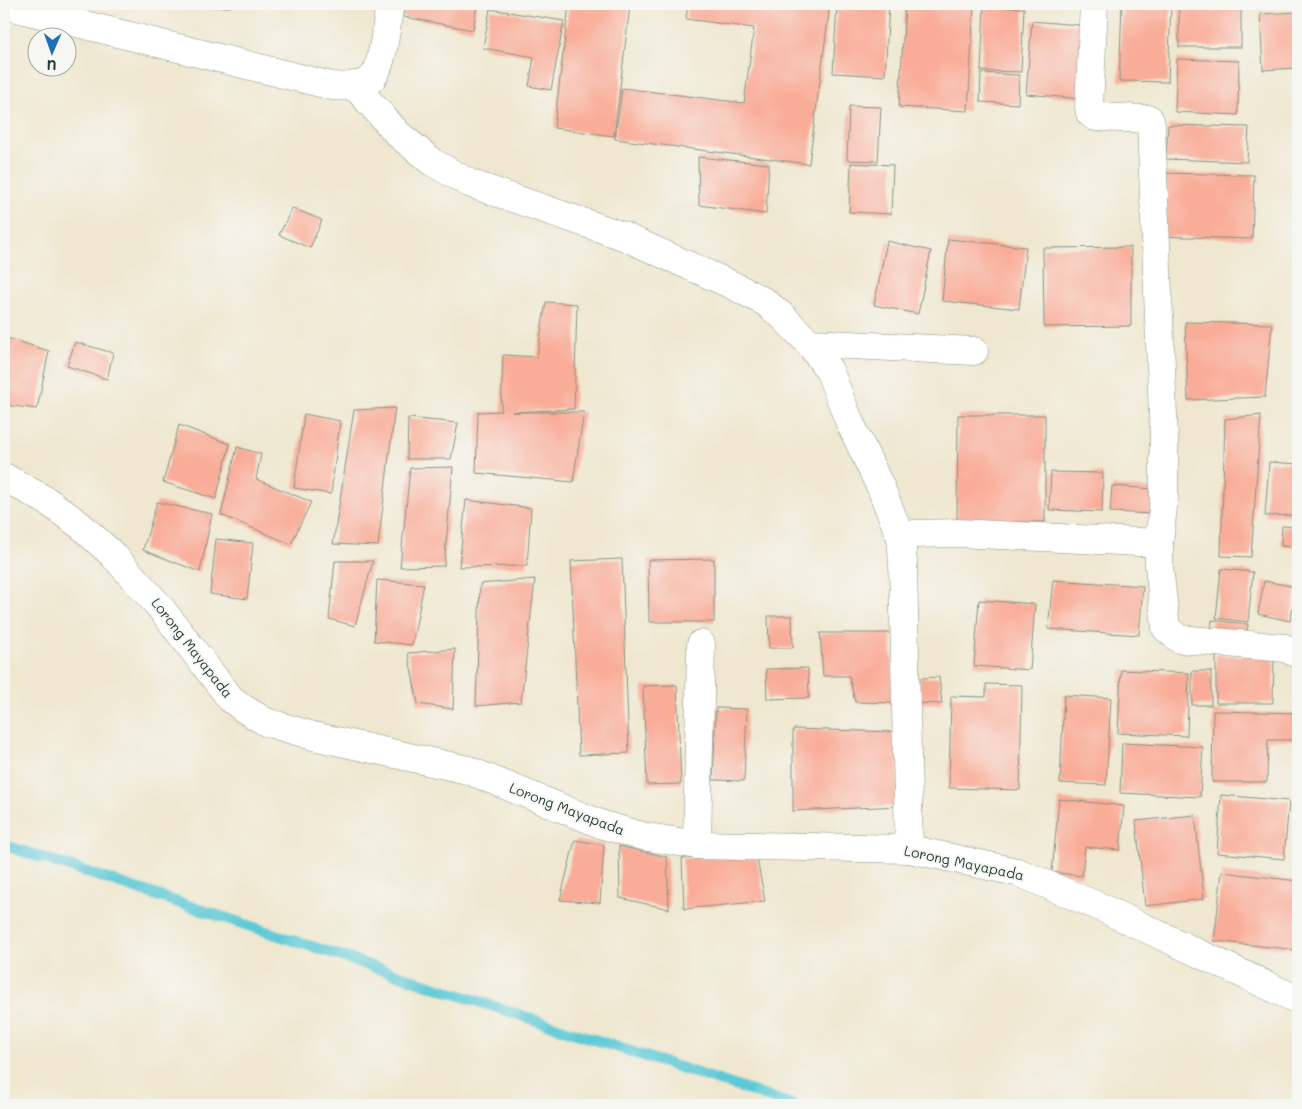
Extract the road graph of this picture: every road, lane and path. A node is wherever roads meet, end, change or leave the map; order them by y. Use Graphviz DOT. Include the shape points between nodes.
graph roads {
  1 [pos="390,4"];
  2 [pos="1094,4"];
  3 [pos="4,5"];
  4 [pos="354,85"];
  5 [pos="809,343"];
  6 [pos="974,351"];
  7 [pos="4,477"];
  8 [pos="901,538"];
  9 [pos="1158,543"];
  10 [pos="701,644"];
  11 [pos="1298,654"];
  12 [pos="697,844"];
  13 [pos="909,849"];
  14 [pos="1298,1000"];
  1 -- 4 [label="street" via="373,77"];
  2 -- 9 [label="street" via="1090,113 1095,117 1144,119 1151,124 1164,439 1164,498"];
  3 -- 4 [label="street" via="332,86"];
  4 -- 5 [label="street" via="398,134 432,162 469,183 623,236 701,270 765,302"];
  5 -- 6 [label="street"];
  5 -- 8 [label="street" via="830,370"];
  7 -- 12 [label="street, Lorong Mayapada" via="47,501 114,555 160,607 230,698 266,722 313,736 468,770 603,825 642,836"];
  8 -- 9 [label="street" via="914,534 958,533"];
  8 -- 13 [label="street"];
  9 -- 11 [label="street" via="1164,618 1171,634 1179,639 1285,648"];
  10 -- 12 [label="street"];
  12 -- 13 [label="street, Lorong Mayapada"];
  13 -- 14 [label="street, Lorong Mayapada" via="1017,872 1098,906"];
}
